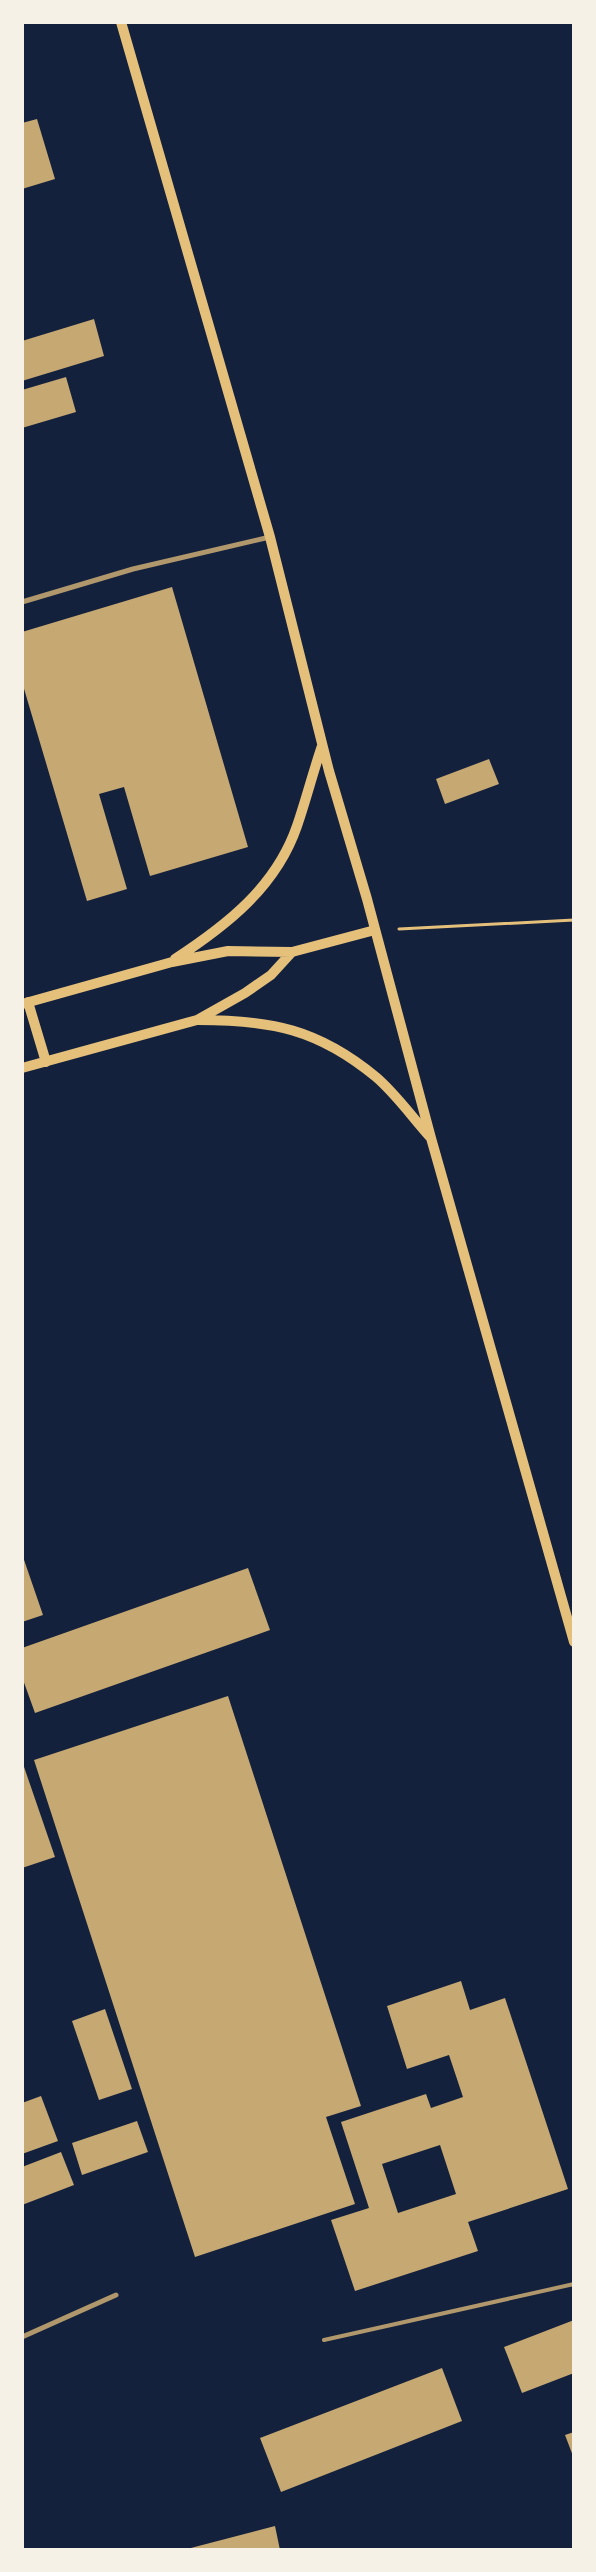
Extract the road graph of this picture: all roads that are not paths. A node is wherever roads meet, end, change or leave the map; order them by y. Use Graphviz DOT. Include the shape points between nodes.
graph roads {
  1 [pos="121,22"];
  2 [pos="270,537"];
  3 [pos="22,602"];
  4 [pos="322,745"];
  5 [pos="375,930"];
  6 [pos="292,952"];
  7 [pos="172,962"];
  8 [pos="25,1003"];
  9 [pos="197,1020"];
  10 [pos="46,1062"];
  11 [pos="22,1068"];
  12 [pos="431,1138"];
  13 [pos="574,1642"];
  14 [pos="574,2284"];
  15 [pos="116,2295"];
  16 [pos="22,2337"];
  17 [pos="324,2340"];
  1 -- 2 [label="main road"];
  2 -- 3 [label="street" via="133,569"];
  2 -- 4 [label="main road"];
  4 -- 5 [label="main road"];
  4 -- 7 [label="main road" via="296,827 280,862 236,916"];
  5 -- 6 [label="main road"];
  5 -- 12 [label="main road"];
  6 -- 7 [label="main road" via="228,951"];
  6 -- 9 [label="main road" via="271,975"];
  7 -- 8 [label="main road"];
  8 -- 10 [label="main road"];
  9 -- 10 [label="main road"];
  9 -- 12 [label="main road" via="244,1020 281,1025 329,1044 376,1078"];
  10 -- 11 [label="main road"];
  12 -- 13 [label="main road"];
  14 -- 17 [label="lane"];
  15 -- 16 [label="street"];
}
